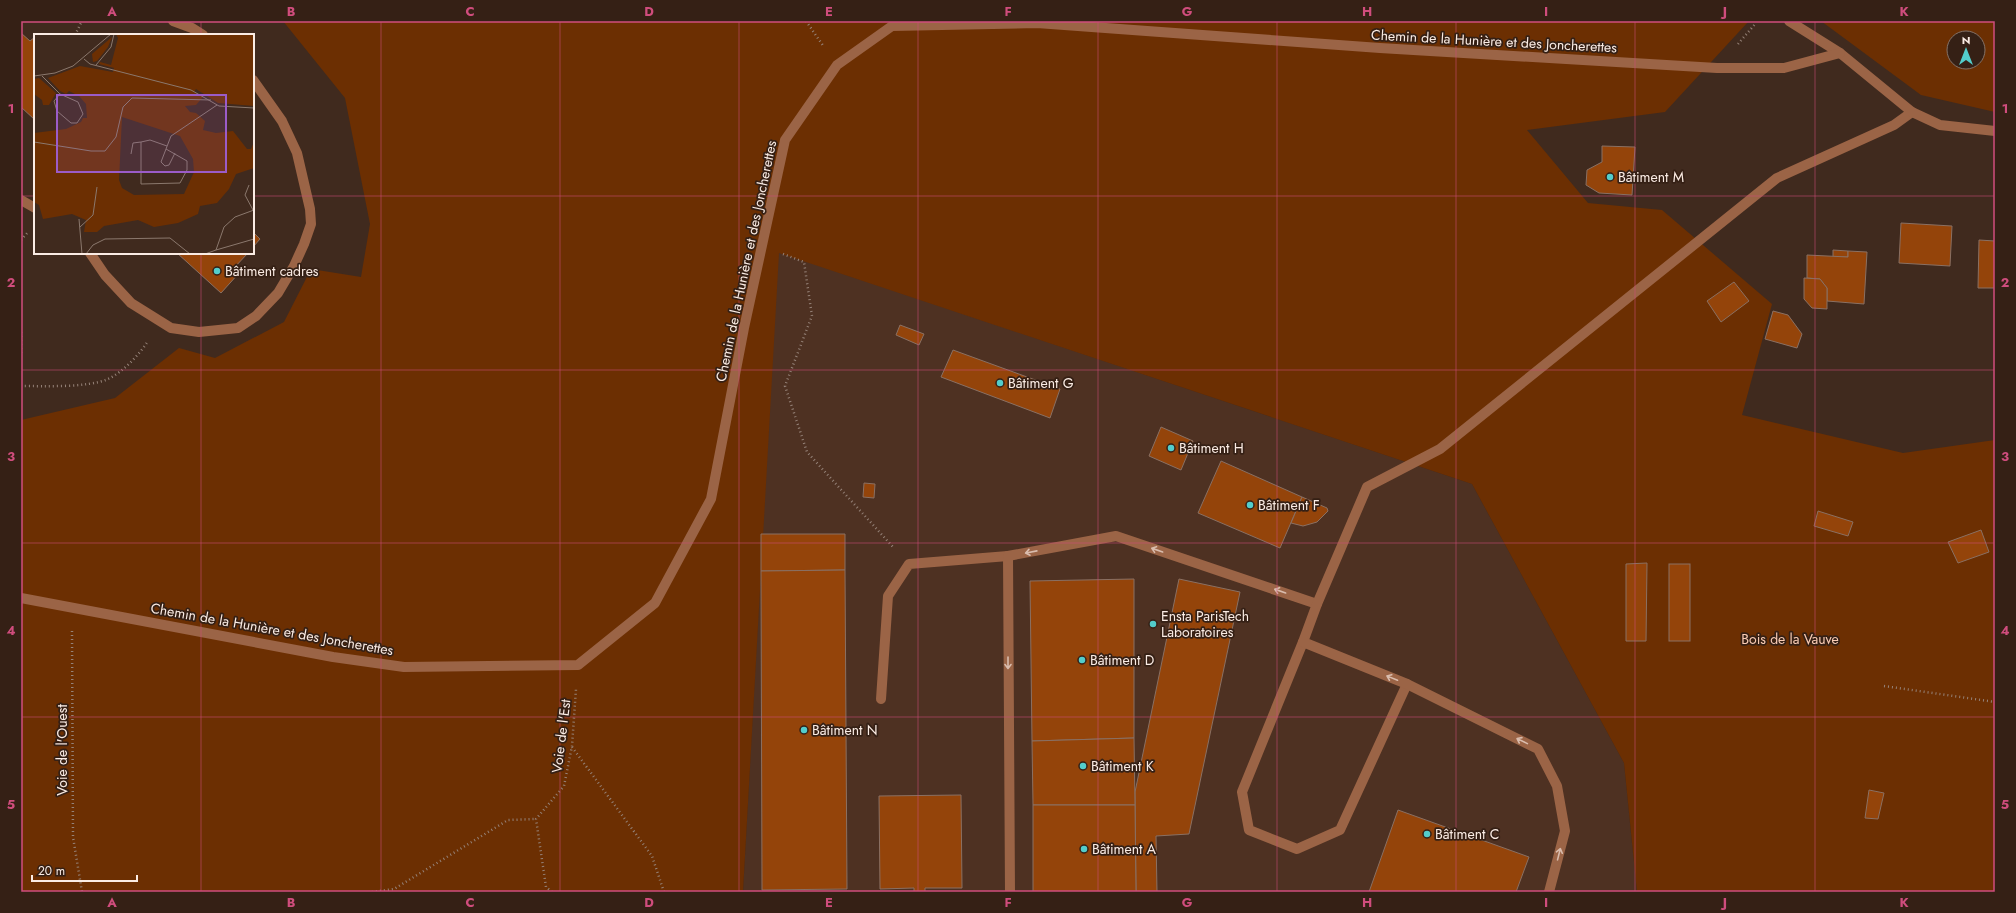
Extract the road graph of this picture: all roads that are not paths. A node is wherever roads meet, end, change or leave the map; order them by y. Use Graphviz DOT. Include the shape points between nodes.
graph roads {
  1 [pos="173,21"];
  2 [pos="1789,21"];
  3 [pos="201,34"];
  4 [pos="1840,53"];
  5 [pos="254,81"];
  6 [pos="1912,112"];
  7 [pos="1995,131"];
  8 [pos="21,200"];
  9 [pos="34,207"];
  10 [pos="91,254"];
  11 [pos="1008,556"];
  12 [pos="21,598"];
  13 [pos="1317,604"];
  14 [pos="1303,642"];
  15 [pos="1407,684"];
  16 [pos="881,699"];
  17 [pos="1010,892"];
  18 [pos="1549,892"];
  1 -- 3 [label="street"];
  2 -- 4 [label="street"];
  4 -- 6 [label="street"];
  4 -- 12 [label="street, Chemin de la Hunière et des Joncherettes" via="1784,68 1717,68 1380,48 1037,23 892,26 837,65 785,140 744,328 711,499 655,603 578,665 404,667 333,657"];
  5 -- 10 [label="street" via="282,121 297,153 306,188 311,224 294,266 278,293 256,316 238,328 199,332 171,328 131,303 105,275"];
  6 -- 7 [label="street" via="1940,125"];
  6 -- 13 [label="street" via="1894,125 1777,178 1440,449 1367,487"];
  8 -- 9 [label="street"];
  13 -- 11 [label="street, one-way" via="1116,536"];
  11 -- 16 [label="street" via="908,564 888,596"];
  11 -- 17 [label="street, one-way"];
  13 -- 14 [label="street"];
  15 -- 14 [label="street, one-way"];
  14 -- 15 [label="street" via="1242,792 1249,830 1297,849 1340,830"];
  18 -- 15 [label="street, one-way" via="1565,830 1557,786 1538,749"];
}
